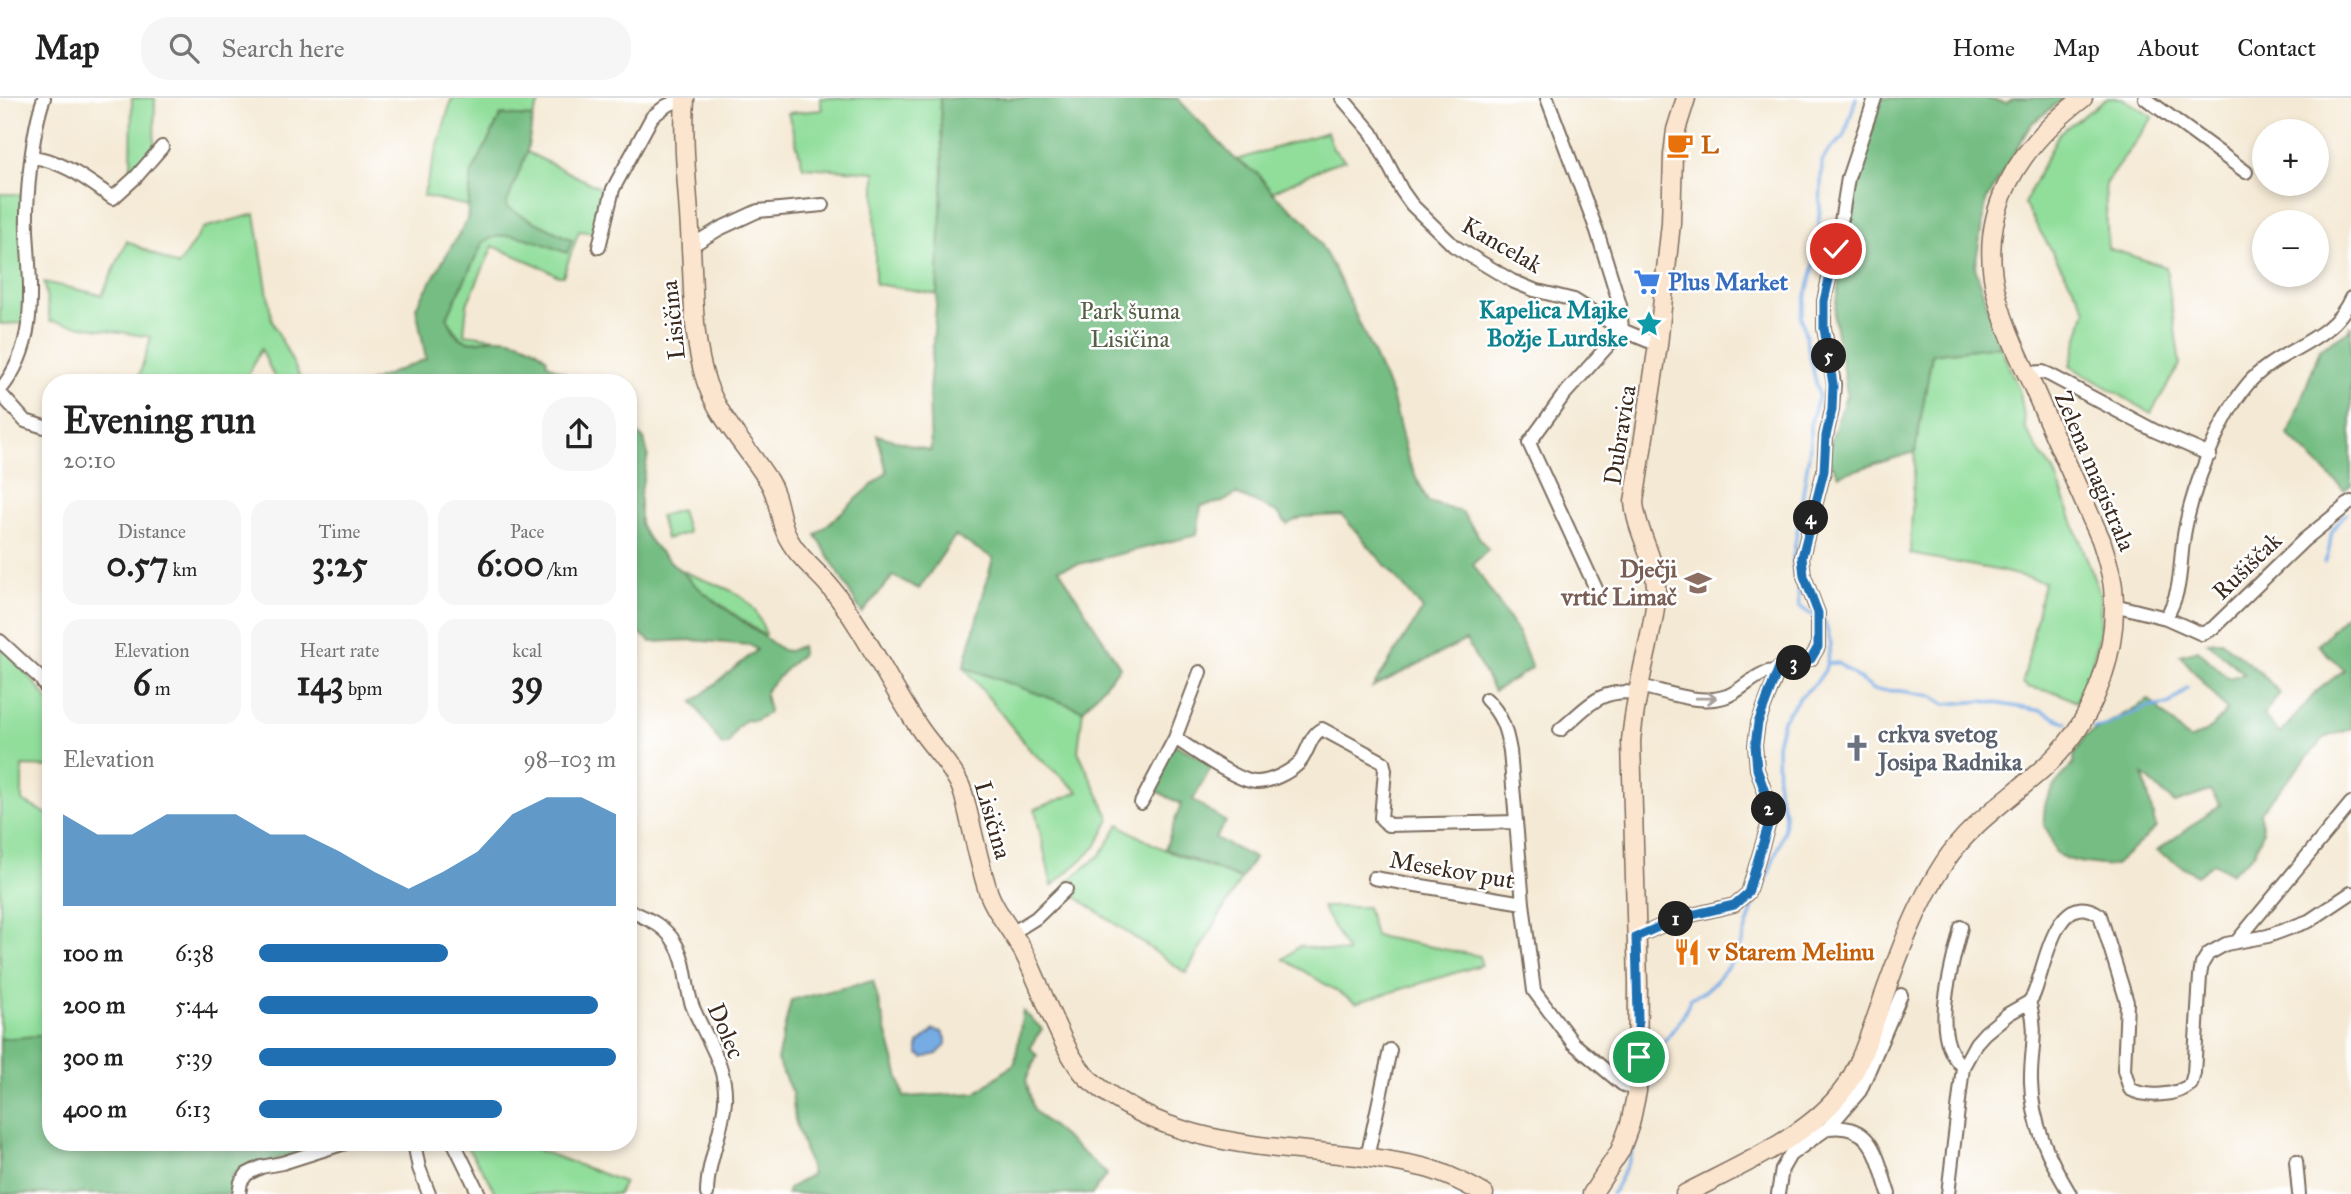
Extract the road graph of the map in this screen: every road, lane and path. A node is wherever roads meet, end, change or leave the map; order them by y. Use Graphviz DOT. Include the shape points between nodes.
graph roads {
  1 [pos="44,98"];
  2 [pos="684,98"];
  3 [pos="1342,98"];
  4 [pos="1547,98"];
  5 [pos="1686,98"];
  6 [pos="1875,98"];
  7 [pos="2083,98"];
  8 [pos="2145,98"];
  9 [pos="162,147"];
  10 [pos="32,157"];
  11 [pos="2246,172"];
  12 [pos="823,205"];
  13 [pos="691,246"];
  14 [pos="600,247"];
  15 [pos="2351,298"];
  16 [pos="1622,330"];
  17 [pos="1658,345"];
  18 [pos="2027,373"];
  19 [pos="0,391"];
  20 [pos="42,426"];
  21 [pos="2210,455"];
  22 [pos="2351,502"];
  23 [pos="1597,591"];
  24 [pos="2113,605"];
  25 [pos="2166,618"];
  26 [pos="0,641"];
  27 [pos="1777,671"];
  28 [pos="1200,672"];
  29 [pos="42,681"];
  30 [pos="1639,689"];
  31 [pos="1486,699"];
  32 [pos="1560,730"];
  33 [pos="1175,738"];
  34 [pos="1141,803"];
  35 [pos="2351,803"];
  36 [pos="1516,822"];
  37 [pos="1374,878"];
  38 [pos="1066,889"];
  39 [pos="2351,893"];
  40 [pos="1523,904"];
  41 [pos="637,914"];
  42 [pos="1961,927"];
  43 [pos="1012,933"];
  44 [pos="1636,937"];
  45 [pos="2238,940"];
  46 [pos="1901,995"];
  47 [pos="2029,1002"];
  48 [pos="1390,1050"];
  49 [pos="1963,1067"];
  50 [pos="1637,1091"];
  51 [pos="1828,1128"];
  52 [pos="318,1151"];
  53 [pos="416,1151"];
  54 [pos="458,1151"];
  55 [pos="1367,1158"];
  56 [pos="2296,1161"];
  57 [pos="239,1194"];
  58 [pos="429,1194"];
  59 [pos="479,1194"];
  60 [pos="707,1194"];
  61 [pos="1484,1194"];
  62 [pos="1592,1194"];
  63 [pos="1685,1194"];
  64 [pos="1778,1194"];
  65 [pos="1889,1194"];
  66 [pos="1948,1194"];
  67 [pos="2070,1194"];
  68 [pos="2299,1194"];
  1 -- 10 [label="street"];
  2 -- 13 [label="street, Lisičina"];
  2 -- 14 [label="street, Lisičina" via="652,117 613,188"];
  3 -- 16 [label="street, Kancelak" via="1372,133 1412,205 1454,246 1512,281 1574,300"];
  4 -- 16 [label="street" via="1597,231 1620,304"];
  5 -- 17 [label="street, Dubravica" via="1673,155"];
  6 -- 27 [label="street" via="1848,178 1824,301 1832,410 1824,471 1802,557 1818,620 1818,647 1814,656 1784,664"];
  7 -- 18 [label="street, Zelena magistrala" via="2028,150 2007,182 1995,216 1992,274 2005,324"];
  8 -- 11 [label="street"];
  9 -- 10 [label="street" via="113,198 51,159"];
  10 -- 19 [label="street" via="27,228 32,290 26,341"];
  12 -- 13 [label="street, Lisičina" via="758,211"];
  13 -- 43 [label="street, Lisičina" via="698,349 718,407 774,489 790,543 841,600 960,784 991,899"];
  15 -- 21 [label="street, Rušiščak" via="2320,336 2271,362 2246,385"];
  16 -- 17 [label="street, Kancelak"];
  16 -- 23 [label="street" via="1563,396 1529,443"];
  17 -- 30 [label="street, Dubravica" via="1634,502 1656,583 1656,607"];
  18 -- 21 [label="street" via="2050,374"];
  18 -- 24 [label="street, Zelena magistrala" via="2101,541 2110,570"];
  19 -- 20 [label="street" via="25,421"];
  21 -- 25 [label="street, Rušiščak" via="2189,512 2180,586"];
  22 -- 25 [label="street, Rušiščak" via="2304,540 2213,628 2202,634"];
  24 -- 25 [label="street, Rušiščak"];
  24 -- 63 [label="street, Zelena magistrala" via="2100,684 2082,723 2053,760 1962,839 1945,861 1915,915 1846,1087 1781,1143"];
  26 -- 29 [label="street"];
  30 -- 27 [label="street, one-way" via="1713,700 1731,695 1766,671"];
  27 -- 44 [label="street" via="1755,745 1770,819 1748,893 1734,905 1679,918"];
  28 -- 33 [label="street"];
  30 -- 32 [label="street" via="1606,694"];
  30 -- 44 [label="street, Dubravica" via="1631,741"];
  31 -- 36 [label="street, Mesekov put" via="1506,726"];
  33 -- 34 [label="street"];
  33 -- 36 [label="street, Mesekov put" via="1256,783 1300,763 1322,729 1383,762 1381,818 1388,825"];
  35 -- 45 [label="street"];
  36 -- 40 [label="street, Mesekov put"];
  37 -- 40 [label="street, Mesekov put"];
  38 -- 43 [label="street" via="1036,918"];
  39 -- 45 [label="street" via="2309,920 2268,936"];
  40 -- 50 [label="street, Mesekov put" via="1534,991 1573,1043"];
  41 -- 60 [label="street, Dolec" via="652,920 675,942 692,1006 721,1069 723,1119"];
  42 -- 49 [label="street" via="1945,1031 1952,1055"];
  43 -- 55 [label="street, Lisičina" via="1080,1070 1128,1105 1168,1127 1196,1135"];
  44 -- 50 [label="street, Dubravica"];
  45 -- 47 [label="street" via="2212,950 2202,964 2194,1073 2185,1089 2145,1094 2127,1084 2127,1002 2105,925 2092,909 2072,913 2058,926"];
  46 -- 51 [label="street" via="1860,1091"];
  47 -- 49 [label="street" via="1985,1033"];
  47 -- 67 [label="street" via="2035,1023 2031,1080 2037,1124"];
  48 -- 55 [label="street"];
  49 -- 66 [label="street"];
  50 -- 62 [label="street, Dubravica" via="1620,1151"];
  51 -- 64 [label="street" via="1790,1155 1782,1169"];
  51 -- 65 [label="street" via="1850,1127 1866,1137"];
  52 -- 57 [label="street" via="254,1170 241,1182"];
  53 -- 58 [label="street"];
  54 -- 59 [label="street"];
  55 -- 61 [label="street, Lisičina" via="1424,1167"];
  56 -- 68 [label="street"];
}
